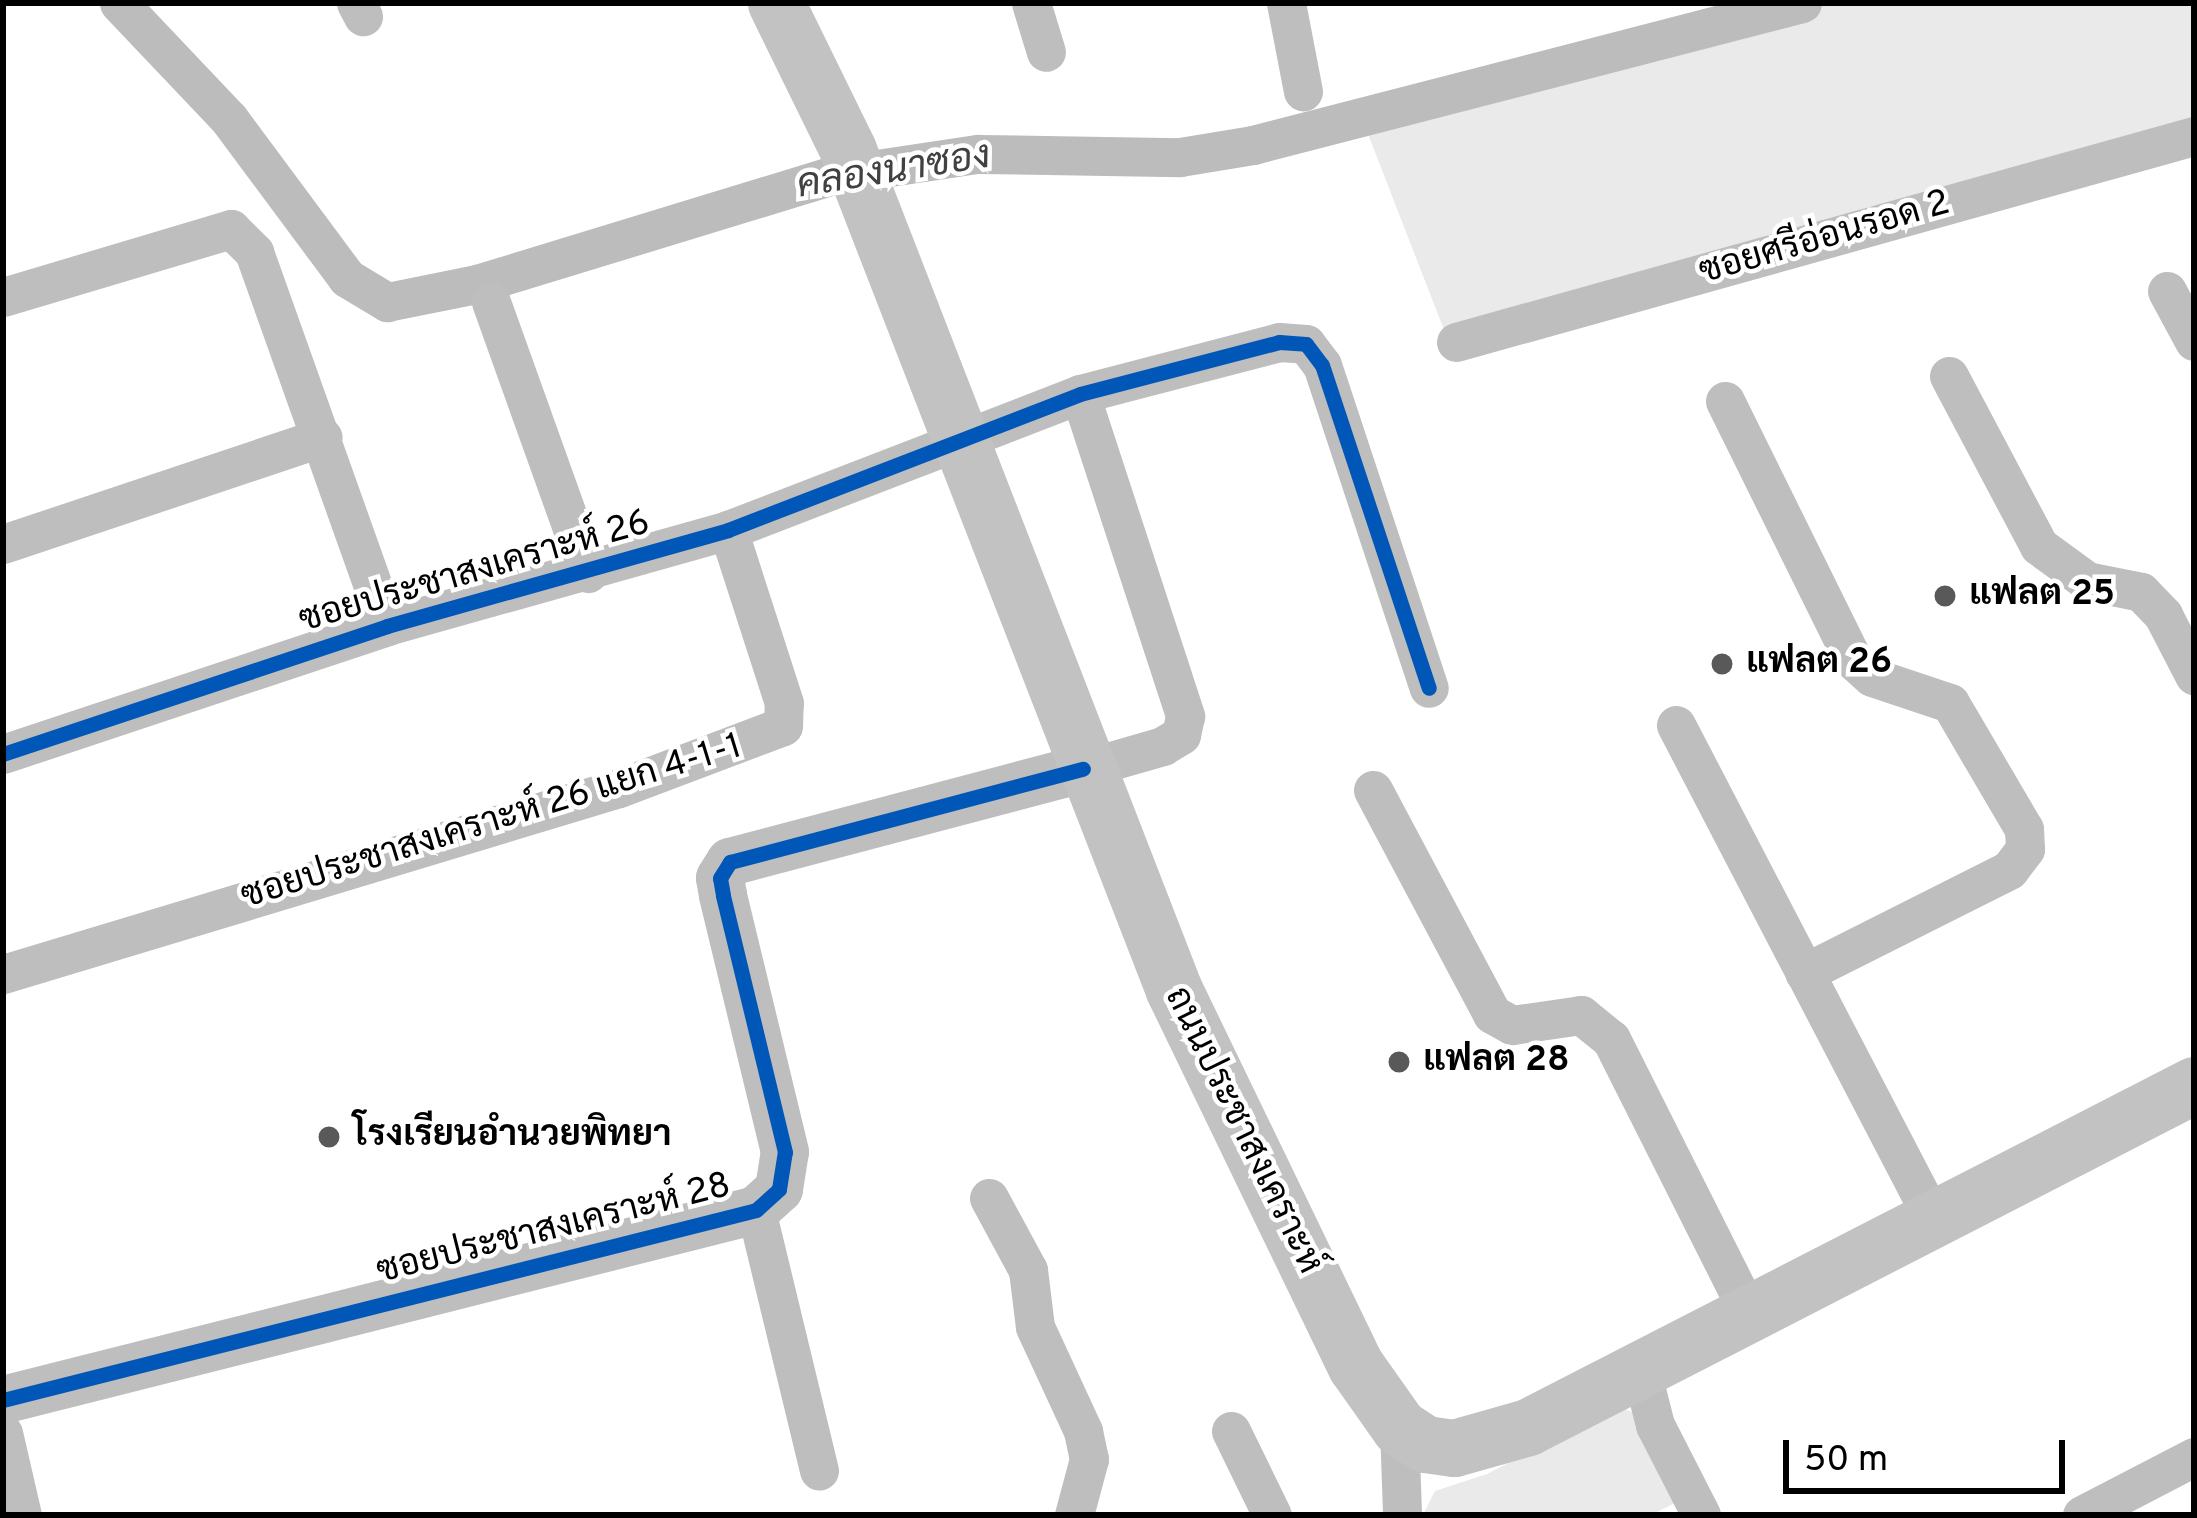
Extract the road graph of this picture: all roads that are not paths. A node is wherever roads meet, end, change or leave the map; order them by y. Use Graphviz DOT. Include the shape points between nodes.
graph roads {
  1 [pos="776,3"];
  2 [pos="1031,3"];
  3 [pos="1286,3"];
  4 [pos="1046,52"];
  5 [pos="1303,91"];
  6 [pos="2194,136"];
  7 [pos="2167,291"];
  8 [pos="3,297"];
  9 [pos="491,302"];
  10 [pos="2194,341"];
  11 [pos="1456,342"];
  12 [pos="1949,376"];
  13 [pos="1080,394"];
  14 [pos="1725,401"];
  15 [pos="323,436"];
  16 [pos="961,443"];
  17 [pos="728,530"];
  18 [pos="3,544"];
  19 [pos="588,573"];
  20 [pos="386,626"];
  21 [pos="2194,675"];
  22 [pos="1430,688"];
  23 [pos="1676,724"];
  24 [pos="3,754"];
  25 [pos="1083,769"];
  26 [pos="1373,790"];
  27 [pos="1804,973"];
  28 [pos="3,974"];
  29 [pos="2194,1085"];
  30 [pos="989,1198"];
  31 [pos="756,1210"];
  32 [pos="1932,1217"];
  33 [pos="1749,1313"];
  34 [pos="1641,1370"];
  35 [pos="3,1400"];
  36 [pos="1399,1427"];
  37 [pos="1231,1431"];
  38 [pos="3,1433"];
  39 [pos="2194,1457"];
  40 [pos="819,1471"];
  41 [pos="1693,1512"];
  42 [pos="22,1515"];
  43 [pos="1074,1515"];
  44 [pos="1271,1515"];
  45 [pos="1402,1515"];
  46 [pos="2082,1515"];
  1 -- 16 [label="main road, ถนนประชาสงเคราะห์" via="855,170"];
  2 -- 4 [label="street"];
  3 -- 5 [label="street"];
  6 -- 11 [label="street, ซอยศรีอ่อนรอด 2"];
  7 -- 10 [label="street"];
  8 -- 15 [label="street" via="231,229 254,252"];
  9 -- 19 [label="street"];
  12 -- 21 [label="street" via="2039,545 2087,581 2141,592 2163,615"];
  13 -- 16 [label="street, ซอยประชาสงเคราะห์ 26"];
  13 -- 22 [label="street, ซอยประชาสงเคราะห์ 26" via="1279,343 1306,344 1322,365"];
  13 -- 25 [label="street" via="1185,716 1181,735 1163,746"];
  14 -- 27 [label="street" via="1853,660 1872,677 1950,703 2024,829 2025,849 2009,870"];
  15 -- 18 [label="street"];
  15 -- 20 [label="street"];
  16 -- 17 [label="street, ซอยประชาสงเคราะห์ 26"];
  16 -- 25 [label="main road, ถนนประชาสงเคราะห์"];
  17 -- 19 [label="street, ซอยประชาสงเคราะห์ 26"];
  17 -- 28 [label="street, ซอยประชาสงเคราะห์ 26 แยก 4-1-1" via="784,703 783,726 620,788"];
  19 -- 20 [label="street, ซอยประชาสงเคราะห์ 26"];
  20 -- 24 [label="street, ซอยประชาสงเคราะห์ 26"];
  23 -- 27 [label="street"];
  25 -- 31 [label="street, ซอยประชาสงเคราะห์ 28" via="730,862 720,878 784,1152 779,1189"];
  25 -- 36 [label="main road, ถนนประชาสงเคราะห์" via="1211,1072 1356,1366"];
  26 -- 33 [label="street" via="1492,1014 1512,1025 1581,1016 1611,1040"];
  27 -- 32 [label="street"];
  29 -- 32 [label="main road"];
  30 -- 43 [label="street" via="1023,1259 1035,1327 1083,1431 1089,1459"];
  31 -- 35 [label="street, ซอยประชาสงเคราะห์ 28"];
  31 -- 40 [label="street"];
  32 -- 33 [label="main road"];
  33 -- 34 [label="main road"];
  34 -- 36 [label="main road" via="1492,1442 1425,1444"];
  34 -- 41 [label="street"];
  36 -- 45 [label="street"];
  37 -- 44 [label="street"];
  38 -- 42 [label="street"];
  39 -- 46 [label="street"];
}
